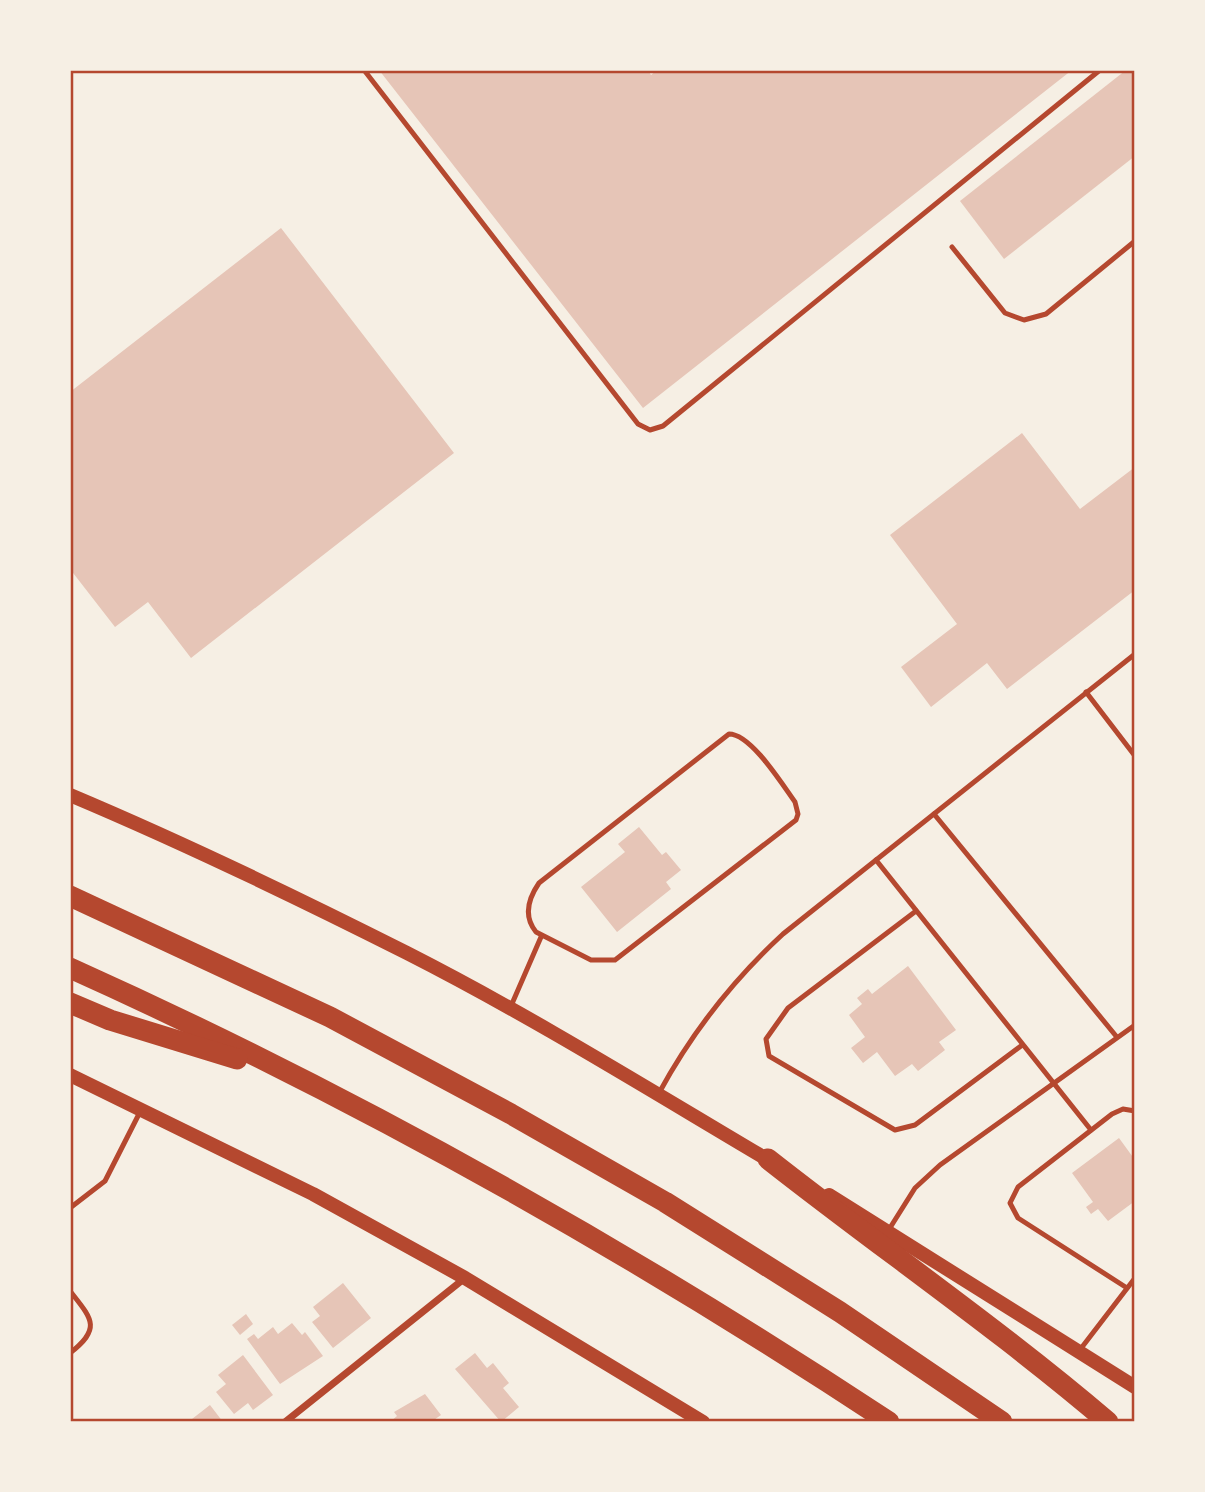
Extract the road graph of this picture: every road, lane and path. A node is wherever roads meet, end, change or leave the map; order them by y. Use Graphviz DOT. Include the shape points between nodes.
graph roads {
  1 [pos="364,70"];
  2 [pos="1100,70"];
  3 [pos="1135,241"];
  4 [pos="951,247"];
  5 [pos="1135,654"];
  6 [pos="1086,692"];
  7 [pos="1135,755"];
  8 [pos="70,795"];
  9 [pos="933,814"];
  10 [pos="876,860"];
  11 [pos="70,896"];
  12 [pos="916,911"];
  13 [pos="541,937"];
  14 [pos="70,968"];
  15 [pos="70,1003"];
  16 [pos="509,1009"];
  17 [pos="1135,1025"];
  18 [pos="1116,1036"];
  19 [pos="1021,1046"];
  20 [pos="70,1075"];
  21 [pos="303,1079"];
  22 [pos="1055,1085"];
  23 [pos="659,1093"];
  24 [pos="141,1110"];
  25 [pos="1135,1111"];
  26 [pos="1091,1130"];
  27 [pos="768,1159"];
  28 [pos="70,1208"];
  29 [pos="888,1231"];
  30 [pos="465,1278"];
  31 [pos="1135,1278"];
  32 [pos="1127,1288"];
  33 [pos="70,1291"];
  34 [pos="1079,1352"];
  35 [pos="70,1353"];
  36 [pos="1135,1387"];
  37 [pos="285,1422"];
  38 [pos="703,1422"];
  39 [pos="889,1422"];
  40 [pos="1002,1422"];
  41 [pos="1108,1422"];
  1 -- 2 [label="lane" via="638,424 650,430 663,426"];
  3 -- 4 [label="lane" via="1046,314 1024,320 1005,313"];
  5 -- 6 [label="lane"];
  6 -- 7 [label="lane"];
  6 -- 9 [label="lane"];
  8 -- 16 [label="main road" via="408,953"];
  9 -- 10 [label="lane"];
  9 -- 18 [label="lane"];
  10 -- 12 [label="lane"];
  10 -- 23 [label="lane" via="764,952 699,1028"];
  11 -- 40 [label="highway" via="330,1017 511,1114 665,1202 840,1312"];
  12 -- 19 [label="lane"];
  12 -- 19 [label="lane" via="788,1008 765,1039 769,1056 895,1130 915,1125"];
  13 -- 13 [label="lane" via="591,960 615,960 791,824 798,814 796,802 743,737 722,737 539,883 527,912"];
  13 -- 16 [label="lane"];
  14 -- 21 [label="highway"];
  15 -- 21 [label="highway" via="110,1020"];
  16 -- 23 [label="main road"];
  17 -- 18 [label="lane"];
  18 -- 22 [label="lane"];
  19 -- 22 [label="lane"];
  20 -- 24 [label="main road"];
  21 -- 39 [label="highway" via="474,1170 670,1283"];
  22 -- 26 [label="lane"];
  22 -- 29 [label="lane" via="928,1175 904,1202"];
  23 -- 27 [label="main road"];
  24 -- 28 [label="lane" via="104,1181"];
  24 -- 30 [label="main road" via="313,1194"];
  25 -- 26 [label="lane" via="1117,1111"];
  26 -- 32 [label="lane" via="1018,1187 1011,1208 1018,1218"];
  27 -- 29 [label="main road"];
  27 -- 41 [label="highway" via="990,1326"];
  29 -- 34 [label="main road"];
  30 -- 37 [label="street"];
  30 -- 38 [label="main road"];
  31 -- 32 [label="lane"];
  32 -- 34 [label="lane"];
  33 -- 35 [label="lane" via="92,1327 86,1340"];
  34 -- 36 [label="main road"];
}
